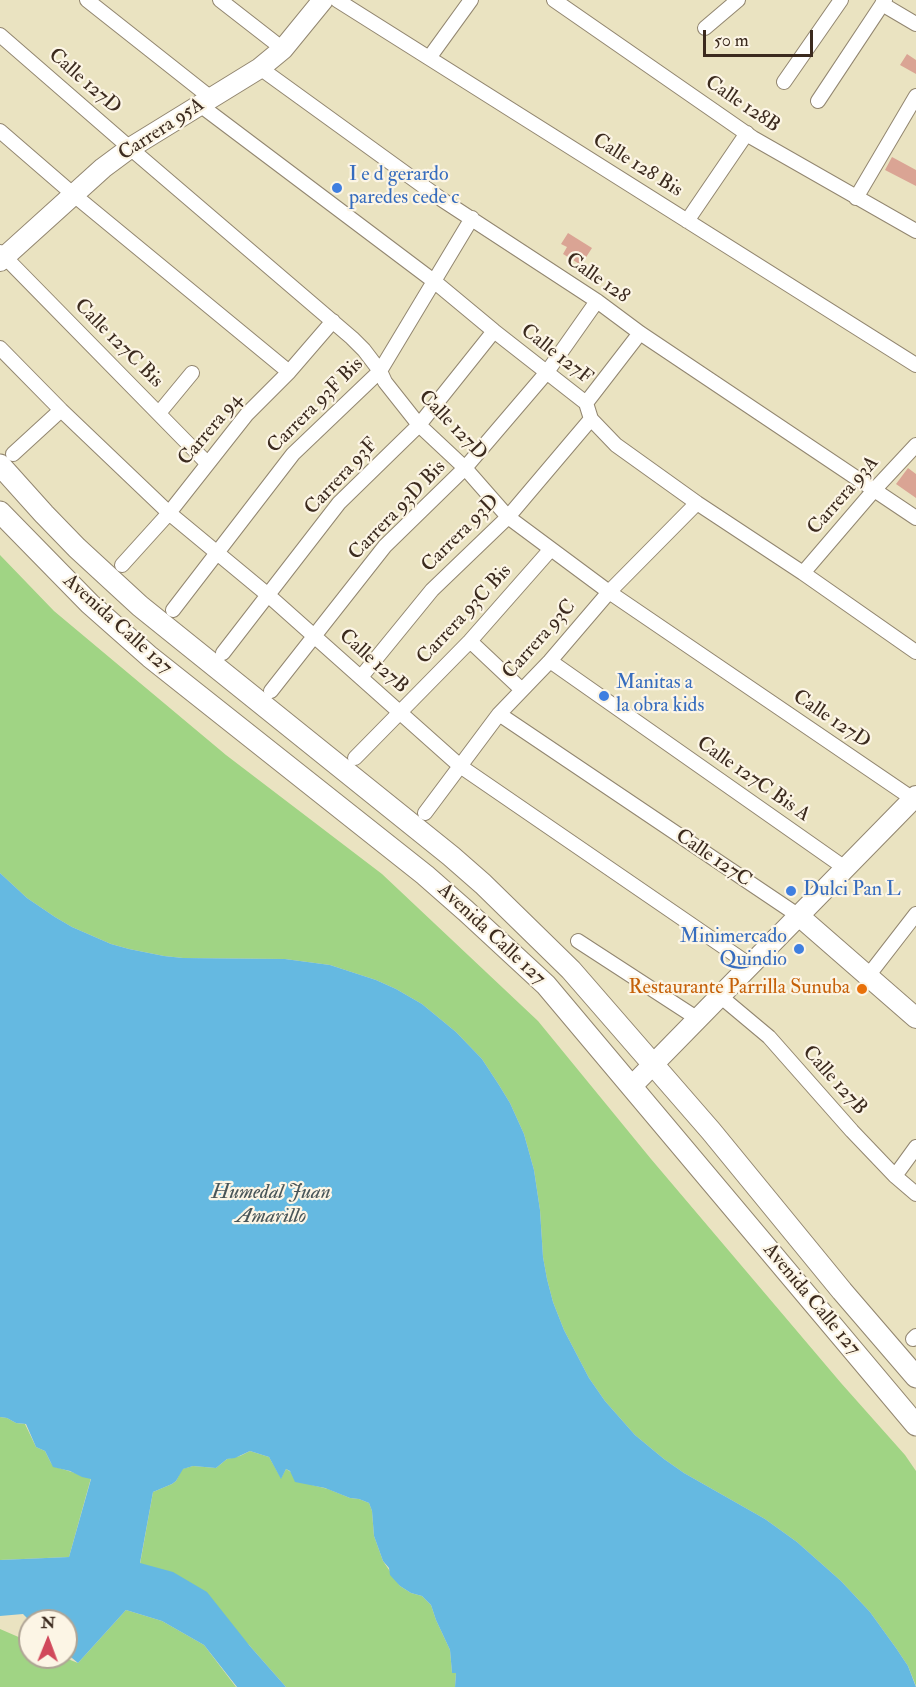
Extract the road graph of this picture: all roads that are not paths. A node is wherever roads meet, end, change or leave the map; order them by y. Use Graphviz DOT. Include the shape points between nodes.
graph roads {
  1 [pos="87,0"];
  2 [pos="220,0"];
  3 [pos="323,0"];
  4 [pos="337,0"];
  5 [pos="471,0"];
  6 [pos="554,0"];
  7 [pos="738,0"];
  8 [pos="841,0"];
  9 [pos="883,2"];
  10 [pos="916,24"];
  11 [pos="705,28"];
  12 [pos="0,35"];
  13 [pos="283,49"];
  14 [pos="429,58"];
  15 [pos="260,68"];
  16 [pos="784,82"];
  17 [pos="916,96"];
  18 [pos="206,101"];
  19 [pos="818,101"];
  20 [pos="0,131"];
  21 [pos="747,133"];
  22 [pos="130,148"];
  23 [pos="74,195"];
  24 [pos="856,198"];
  25 [pos="472,218"];
  26 [pos="687,221"];
  27 [pos="916,231"];
  28 [pos="2,256"];
  29 [pos="435,282"];
  30 [pos="597,301"];
  31 [pos="333,321"];
  32 [pos="494,331"];
  33 [pos="640,333"];
  34 [pos="1,352"];
  35 [pos="916,365"];
  36 [pos="380,371"];
  37 [pos="289,372"];
  38 [pos="547,372"];
  39 [pos="192,373"];
  40 [pos="586,403"];
  41 [pos="61,410"];
  42 [pos="159,413"];
  43 [pos="591,419"];
  44 [pos="419,425"];
  45 [pos="916,445"];
  46 [pos="6,460"];
  47 [pos="207,463"];
  48 [pos="465,468"];
  49 [pos="875,489"];
  50 [pos="697,503"];
  51 [pos="0,512"];
  52 [pos="169,513"];
  53 [pos="508,517"];
  54 [pos="916,518"];
  55 [pos="552,549"];
  56 [pos="216,552"];
  57 [pos="122,565"];
  58 [pos="803,573"];
  59 [pos="609,592"];
  60 [pos="268,595"];
  61 [pos="173,610"];
  62 [pos="315,636"];
  63 [pos="470,641"];
  64 [pos="916,652"];
  65 [pos="223,653"];
  66 [pos="550,661"];
  67 [pos="361,677"];
  68 [pos="522,690"];
  69 [pos="271,691"];
  70 [pos="399,712"];
  71 [pos="499,714"];
  72 [pos="355,758"];
  73 [pos="460,766"];
  74 [pos="914,798"];
  75 [pos="425,813"];
  76 [pos="845,868"];
  77 [pos="916,914"];
  78 [pos="799,916"];
  79 [pos="578,941"];
  80 [pos="750,965"];
  81 [pos="868,976"];
  82 [pos="720,996"];
  83 [pos="916,1018"];
  84 [pos="698,1019"];
  85 [pos="654,1064"];
  86 [pos="632,1086"];
  87 [pos="916,1148"];
  88 [pos="895,1176"];
  89 [pos="916,1194"];
  90 [pos="916,1377"];
  91 [pos="916,1425"];
  1 -- 18 [label="street, Calle 127F"];
  2 -- 13 [label="street"];
  3 -- 13 [label="street, Carrera 95A"];
  4 -- 14 [label="street, Calle 128 Bis"];
  5 -- 14 [label="street"];
  6 -- 21 [label="street, Calle 128B"];
  7 -- 11 [label="street"];
  8 -- 16 [label="street"];
  9 -- 10 [label="street"];
  9 -- 19 [label="street"];
  12 -- 22 [label="street, Calle 127D"];
  13 -- 15 [label="street, Carrera 95A"];
  14 -- 26 [label="street, Calle 128 Bis"];
  15 -- 18 [label="street, Carrera 95A"];
  15 -- 25 [label="street, Calle 128"];
  17 -- 24 [label="street"];
  18 -- 22 [label="street, Carrera 95A"];
  18 -- 29 [label="street, Calle 127F"];
  20 -- 23 [label="street"];
  21 -- 24 [label="street, Calle 128B"];
  21 -- 26 [label="street"];
  22 -- 23 [label="street, Carrera 95A"];
  22 -- 31 [label="street, Calle 127D"];
  23 -- 28 [label="street, Carrera 95A"];
  23 -- 37 [label="street"];
  24 -- 27 [label="street, Calle 128B"];
  25 -- 29 [label="street, Carrera 93F Bis"];
  25 -- 30 [label="street, Calle 128"];
  26 -- 35 [label="street, Calle 128 Bis"];
  28 -- 42 [label="street, Calle 127C Bis"];
  29 -- 32 [label="street, Calle 127F"];
  29 -- 36 [label="street, Carrera 93F Bis"];
  30 -- 33 [label="street, Calle 128"];
  30 -- 38 [label="street, Carrera 93D Bis"];
  31 -- 36 [label="street, Calle 127D"];
  31 -- 37 [label="street, Carrera 94"];
  32 -- 38 [label="street, Calle 127F"];
  32 -- 44 [label="street, Carrera 93F"];
  33 -- 40 [label="street"];
  33 -- 49 [label="street, Calle 128"];
  34 -- 41 [label="street, Calle 127B"];
  36 -- 44 [label="street, Calle 127D"];
  36 -- 56 [label="street, Carrera 93F Bis" via="293,454"];
  37 -- 47 [label="street, Carrera 94" via="247,414"];
  38 -- 40 [label="street, Calle 127F"];
  38 -- 48 [label="street, Carrera 93D Bis"];
  39 -- 42 [label="street"];
  40 -- 43 [label="street, Calle 127F"];
  41 -- 46 [label="street"];
  41 -- 52 [label="street, Calle 127B"];
  42 -- 47 [label="street, Calle 127C Bis"];
  43 -- 50 [label="street, Calle 127F" via="616,445"];
  43 -- 53 [label="street, Carrera 93D"];
  44 -- 48 [label="street, Calle 127D"];
  44 -- 60 [label="street, Carrera 93F" via="339,503"];
  45 -- 49 [label="street, Carrera 93A"];
  46 -- 85 [label="main road, Avenida Calle 127" via="77,548 140,606 483,884 571,970"];
  47 -- 52 [label="street, Carrera 94"];
  48 -- 53 [label="street, Calle 127D"];
  48 -- 62 [label="street, Carrera 93D Bis" via="385,546"];
  49 -- 54 [label="street, Calle 128"];
  49 -- 58 [label="street, Carrera 93A"];
  50 -- 58 [label="street, Calle 127F"];
  50 -- 59 [label="street, Carrera 93C"];
  51 -- 86 [label="main road, Avenida Calle 127" via="90,604 150,657 466,911 546,985"];
  52 -- 56 [label="street, Calle 127B"];
  52 -- 57 [label="street, Carrera 94"];
  53 -- 55 [label="street, Calle 127D"];
  53 -- 67 [label="street, Carrera 93D" via="432,590"];
  55 -- 59 [label="street, Calle 127D"];
  55 -- 63 [label="street, Carrera 93C Bis"];
  56 -- 60 [label="street, Calle 127B"];
  56 -- 61 [label="street, Carrera 93F Bis"];
  58 -- 64 [label="street, Calle 127F"];
  59 -- 66 [label="street, Carrera 93C"];
  59 -- 74 [label="street, Calle 127D"];
  60 -- 62 [label="street, Calle 127B"];
  60 -- 65 [label="street, Carrera 93F"];
  62 -- 67 [label="street, Calle 127B"];
  62 -- 69 [label="street, Carrera 93D Bis"];
  63 -- 68 [label="street"];
  63 -- 70 [label="street, Carrera 93C Bis"];
  66 -- 68 [label="street, Carrera 93C"];
  66 -- 76 [label="street, Calle 127C Bis A"];
  67 -- 70 [label="street, Calle 127B"];
  68 -- 71 [label="street, Carrera 93C"];
  70 -- 72 [label="street, Carrera 93C Bis"];
  70 -- 73 [label="street, Calle 127B"];
  71 -- 73 [label="street, Carrera 93C"];
  71 -- 78 [label="street, Calle 127C"];
  73 -- 75 [label="street, Carrera 93C"];
  73 -- 80 [label="street, Calle 127B"];
  74 -- 76 [label="street"];
  76 -- 78 [label="street"];
  77 -- 81 [label="street"];
  78 -- 80 [label="street"];
  78 -- 81 [label="street, Calle 127C"];
  79 -- 84 [label="street"];
  80 -- 82 [label="street"];
  81 -- 83 [label="street, Calle 127C"];
  82 -- 84 [label="street"];
  82 -- 88 [label="street, Calle 127B" via="769,1037"];
  84 -- 85 [label="street"];
  85 -- 86 [label="street"];
  85 -- 90 [label="main road, Avenida Calle 127"];
  86 -- 91 [label="main road, Avenida Calle 127"];
  87 -- 88 [label="street"];
  88 -- 89 [label="street, Calle 127B"];
}
